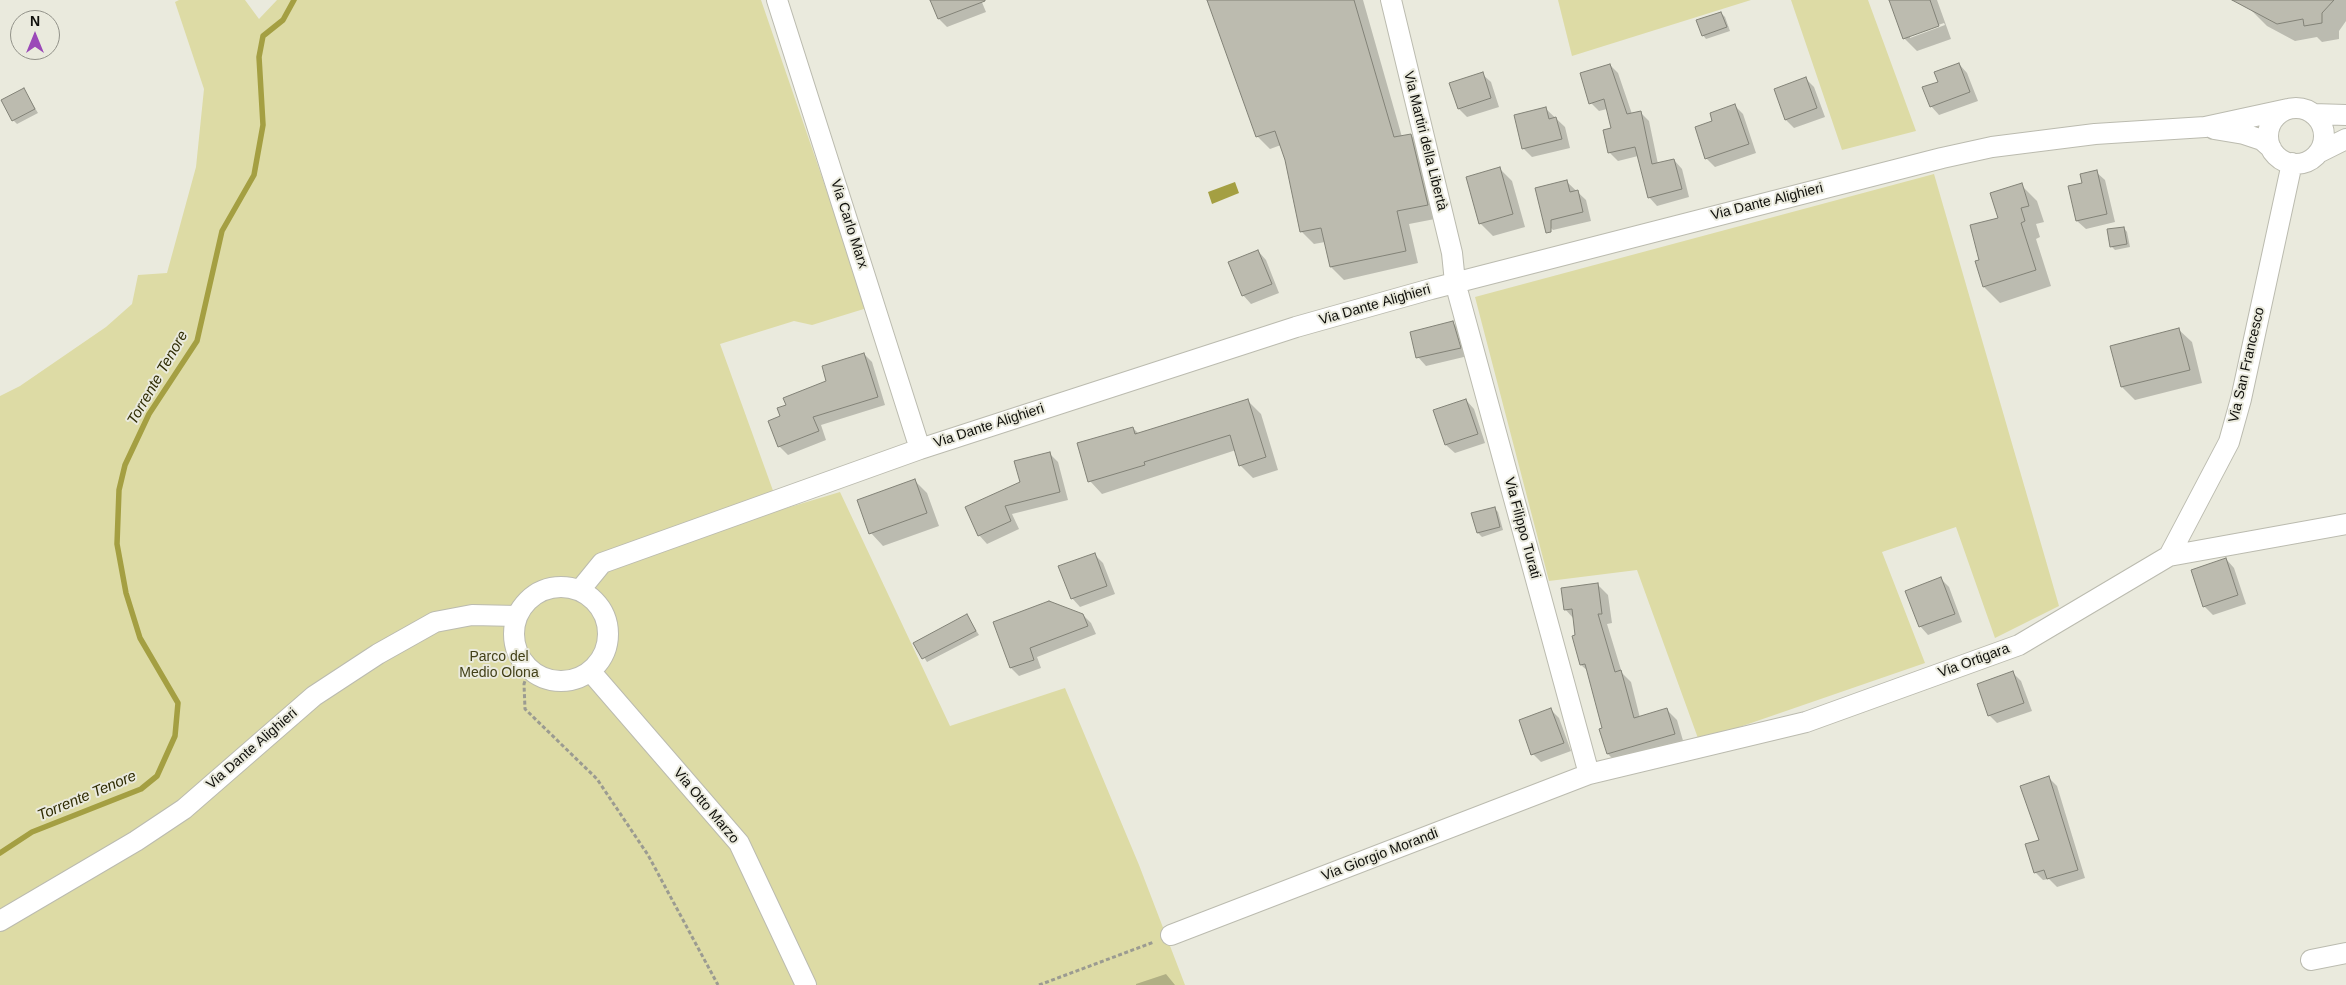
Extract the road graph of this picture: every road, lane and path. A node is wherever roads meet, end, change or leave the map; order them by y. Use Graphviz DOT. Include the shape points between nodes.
graph roads {
  1 [pos="777,0"];
  2 [pos="1391,0"];
  3 [pos="2288,109"];
  4 [pos="2313,114"];
  5 [pos="2346,115"];
  6 [pos="2205,127"];
  7 [pos="2346,139"];
  8 [pos="2271,148"];
  9 [pos="2318,153"];
  10 [pos="2292,163"];
  11 [pos="1455,282"];
  12 [pos="920,448"];
  13 [pos="2346,524"];
  14 [pos="2169,556"];
  15 [pos="580,590"];
  16 [pos="517,616"];
  17 [pos="529,669"];
  18 [pos="590,672"];
  19 [pos="1589,774"];
  20 [pos="0,921"];
  21 [pos="1171,935"];
  22 [pos="2346,952"];
  23 [pos="2311,960"];
  24 [pos="718,985"];
  25 [pos="806,985"];
  26 [pos="1039,985"];
  1 -- 12 [label="street, Via Carlo Marx"];
  2 -- 11 [label="street, Via Martiri della Libertà" via="1452,253"];
  3 -- 4 [label="street, Via Dante Alighieri" via="2305,109"];
  3 -- 6 [label="street, Via Dante Alighieri"];
  3 -- 8 [label="street" via="2273,121 2269,138"];
  4 -- 5 [label="street, Via Dante Alighieri"];
  4 -- 9 [label="street" via="2320,121 2324,135"];
  6 -- 8 [label="street, Via Dante Alighieri" via="2244,134 2262,140"];
  6 -- 11 [label="street, Via Dante Alighieri" via="2095,134 1992,147"];
  7 -- 9 [label="street"];
  8 -- 10 [label="street, Via Dante Alighieri"];
  9 -- 10 [label="street" via="2301,163"];
  10 -- 14 [label="street, Via San Francesco" via="2241,399 2228,442"];
  11 -- 12 [label="street, Via Dante Alighieri" via="1288,330"];
  11 -- 19 [label="street, Via Filippo Turati"];
  12 -- 15 [label="street, Via Dante Alighieri" via="602,563"];
  13 -- 14 [label="street, Via Ortigara"];
  14 -- 19 [label="street, Via Ortigara" via="2019,645 1806,722"];
  15 -- 16 [label="street" via="555,587 532,596"];
  15 -- 18 [label="street" via="600,605 609,628 606,652"];
  16 -- 17 [label="street" via="513,635 518,654"];
  16 -- 20 [label="street, Via Dante Alighieri" via="472,615 435,622 378,654 314,696 184,809"];
  17 -- 18 [label="street" via="548,680 563,681"];
  17 -- 24 [label="path" via="524,684 525,709 597,779 648,855"];
  18 -- 25 [label="street, Via Otto Marzo" via="739,843"];
  19 -- 21 [label="street, Via Giorgio Morandi"];
  21 -- 26 [label="path"];
  22 -- 23 [label="street"];
}
